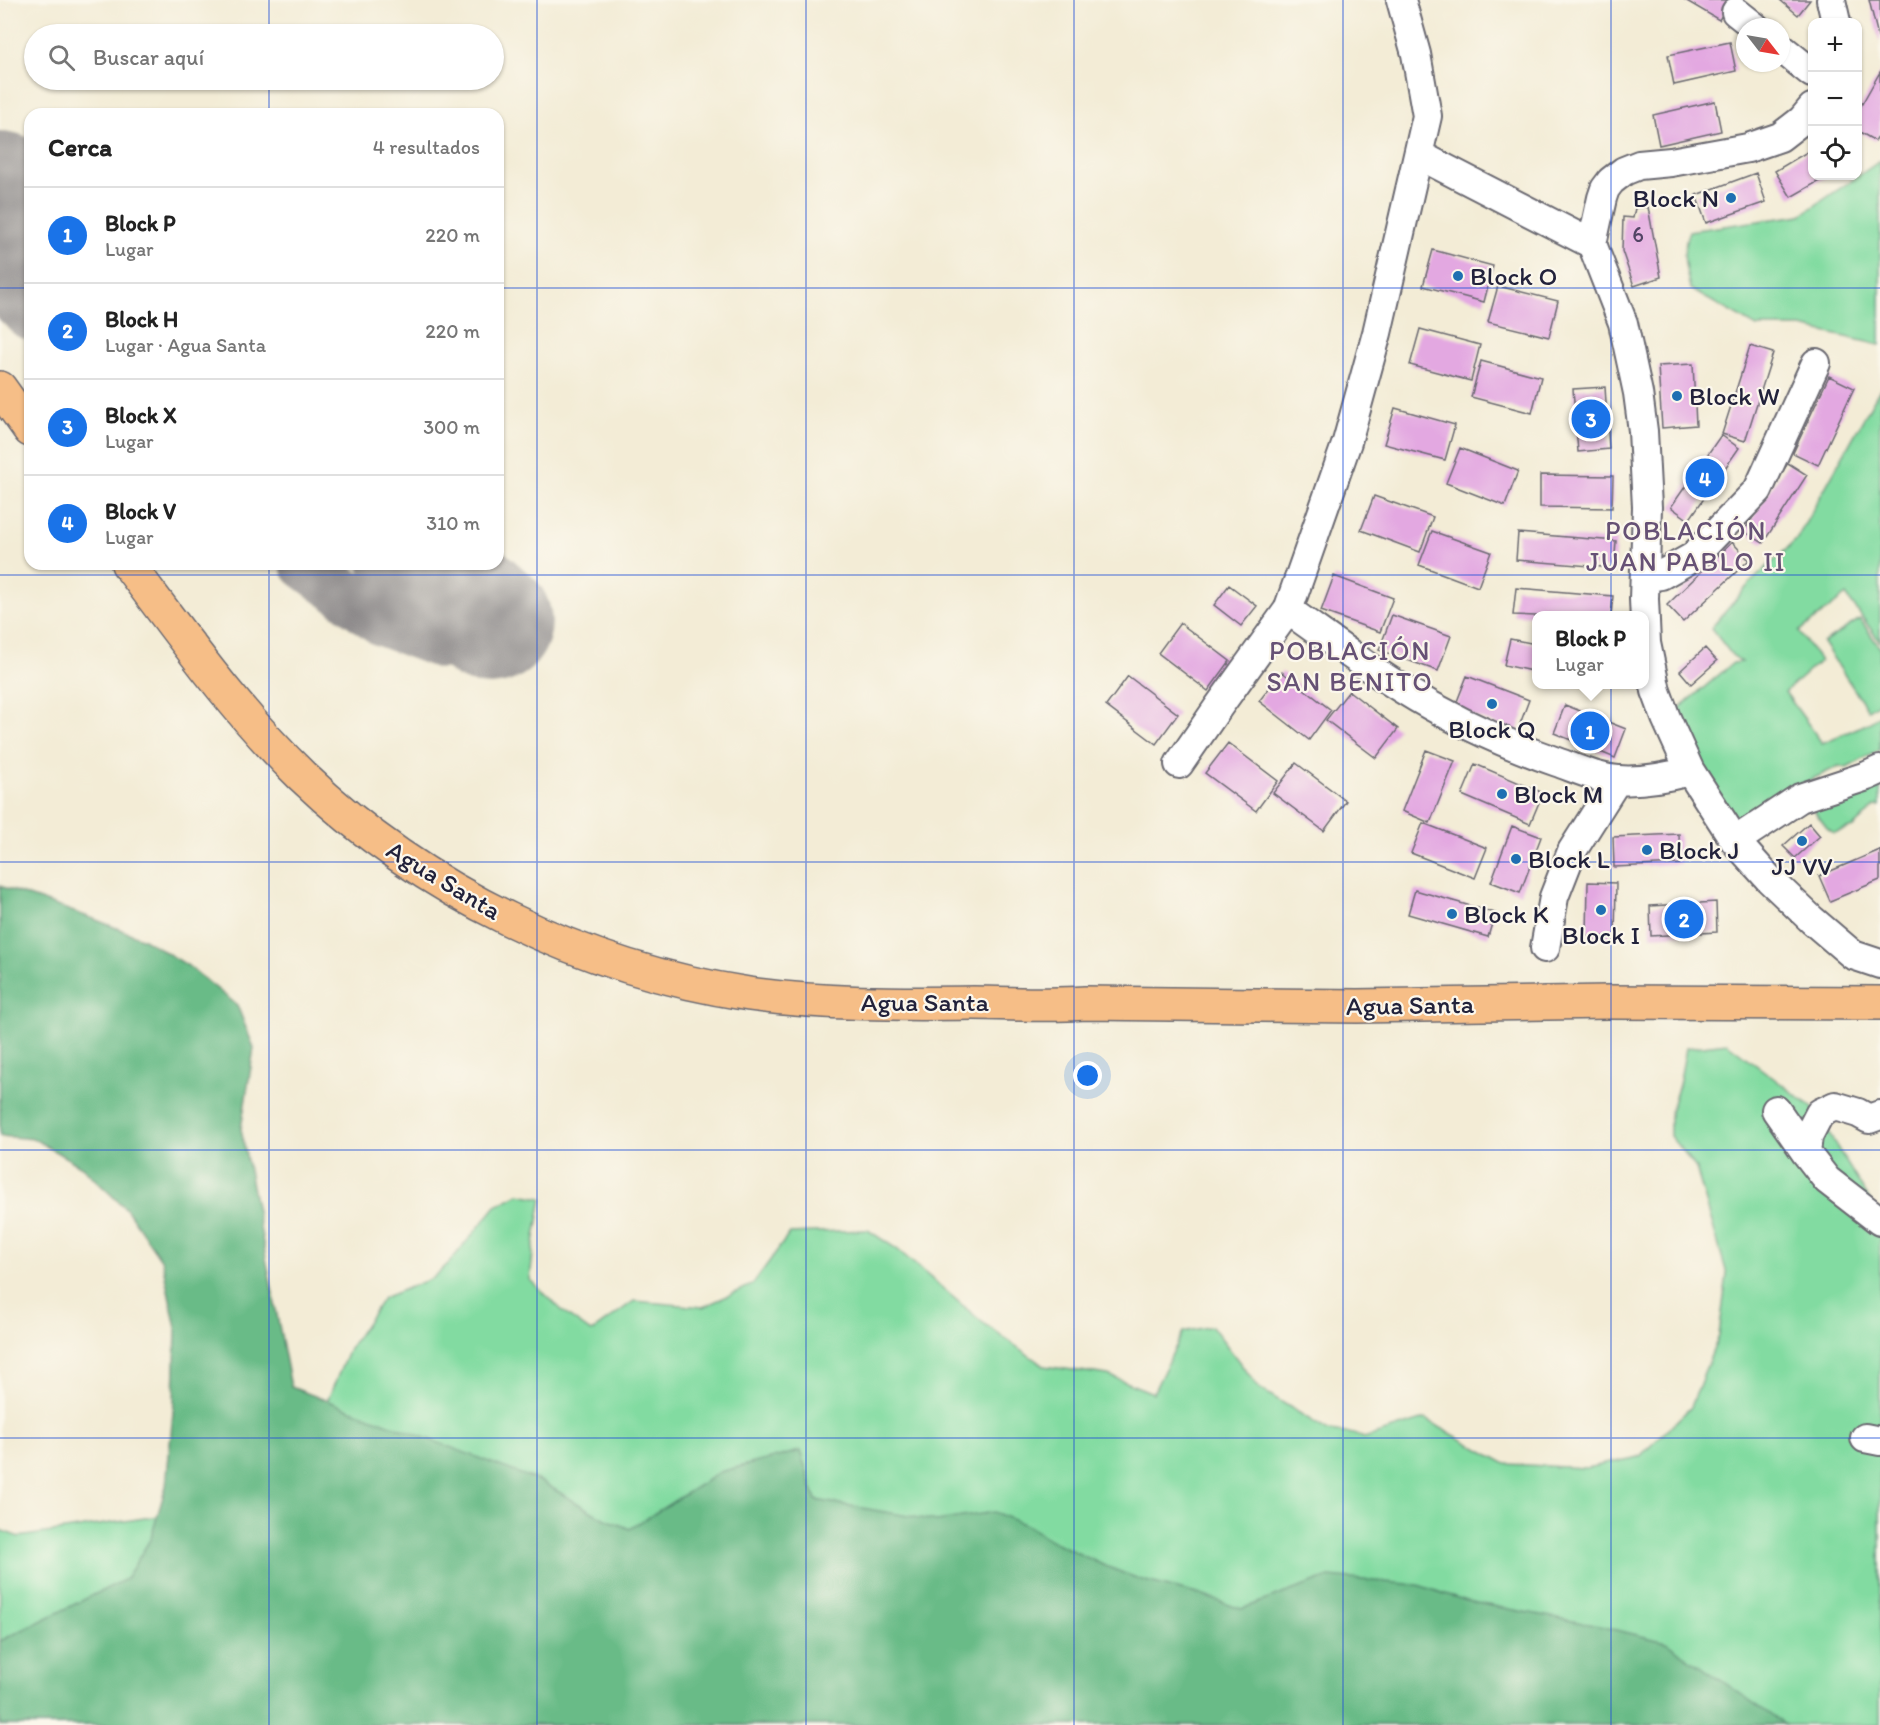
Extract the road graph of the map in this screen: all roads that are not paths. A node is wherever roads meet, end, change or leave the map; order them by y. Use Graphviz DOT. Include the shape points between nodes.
graph roads {
  1 [pos="1401,0"];
  2 [pos="1831,0"];
  3 [pos="1835,18"];
  4 [pos="1790,55"];
  5 [pos="1811,72"];
  6 [pos="1808,112"];
  7 [pos="1419,155"];
  8 [pos="1592,244"];
  9 [pos="1816,363"];
  10 [pos="0,388"];
  11 [pos="24,422"];
  12 [pos="133,570"];
  13 [pos="1646,577"];
  14 [pos="1288,610"];
  15 [pos="1644,611"];
  16 [pos="1649,664"];
  17 [pos="1179,764"];
  18 [pos="1880,770"];
  19 [pos="1690,771"];
  20 [pos="1617,780"];
  21 [pos="1735,841"];
  22 [pos="1545,948"];
  23 [pos="1880,964"];
  24 [pos="1880,1003"];
  25 [pos="1776,1110"];
  26 [pos="1876,1119"];
  27 [pos="1806,1154"];
  28 [pos="1880,1221"];
  1 -- 7 [label="street" via="1427,116"];
  2 -- 3 [label="street"];
  4 -- 5 [label="street"];
  6 -- 8 [label="street" via="1780,137 1748,148 1639,165 1624,171 1605,189"];
  7 -- 8 [label="street"];
  7 -- 14 [label="street" via="1353,420"];
  8 -- 13 [label="street" via="1623,323 1636,382 1645,469"];
  9 -- 13 [label="street" via="1758,490 1693,557 1660,575"];
  10 -- 11 [label="main road"];
  12 -- 24 [label="main road, Agua Santa" via="271,745 375,838 449,887 524,926 603,958 694,983 800,1000 919,1004"];
  13 -- 15 [label="street"];
  14 -- 17 [label="street"];
  14 -- 20 [label="street" via="1401,688 1458,720 1536,755"];
  16 -- 19 [label="street" via="1666,718"];
  18 -- 21 [label="street" via="1800,798"];
  19 -- 20 [label="street"];
  19 -- 21 [label="street"];
  20 -- 22 [label="street" via="1572,851 1554,897"];
  21 -- 23 [label="street" via="1769,879 1853,955"];
  25 -- 27 [label="street"];
  26 -- 27 [label="street" via="1835,1106 1820,1113 1808,1136"];
  27 -- 28 [label="street" via="1827,1180"];
}
